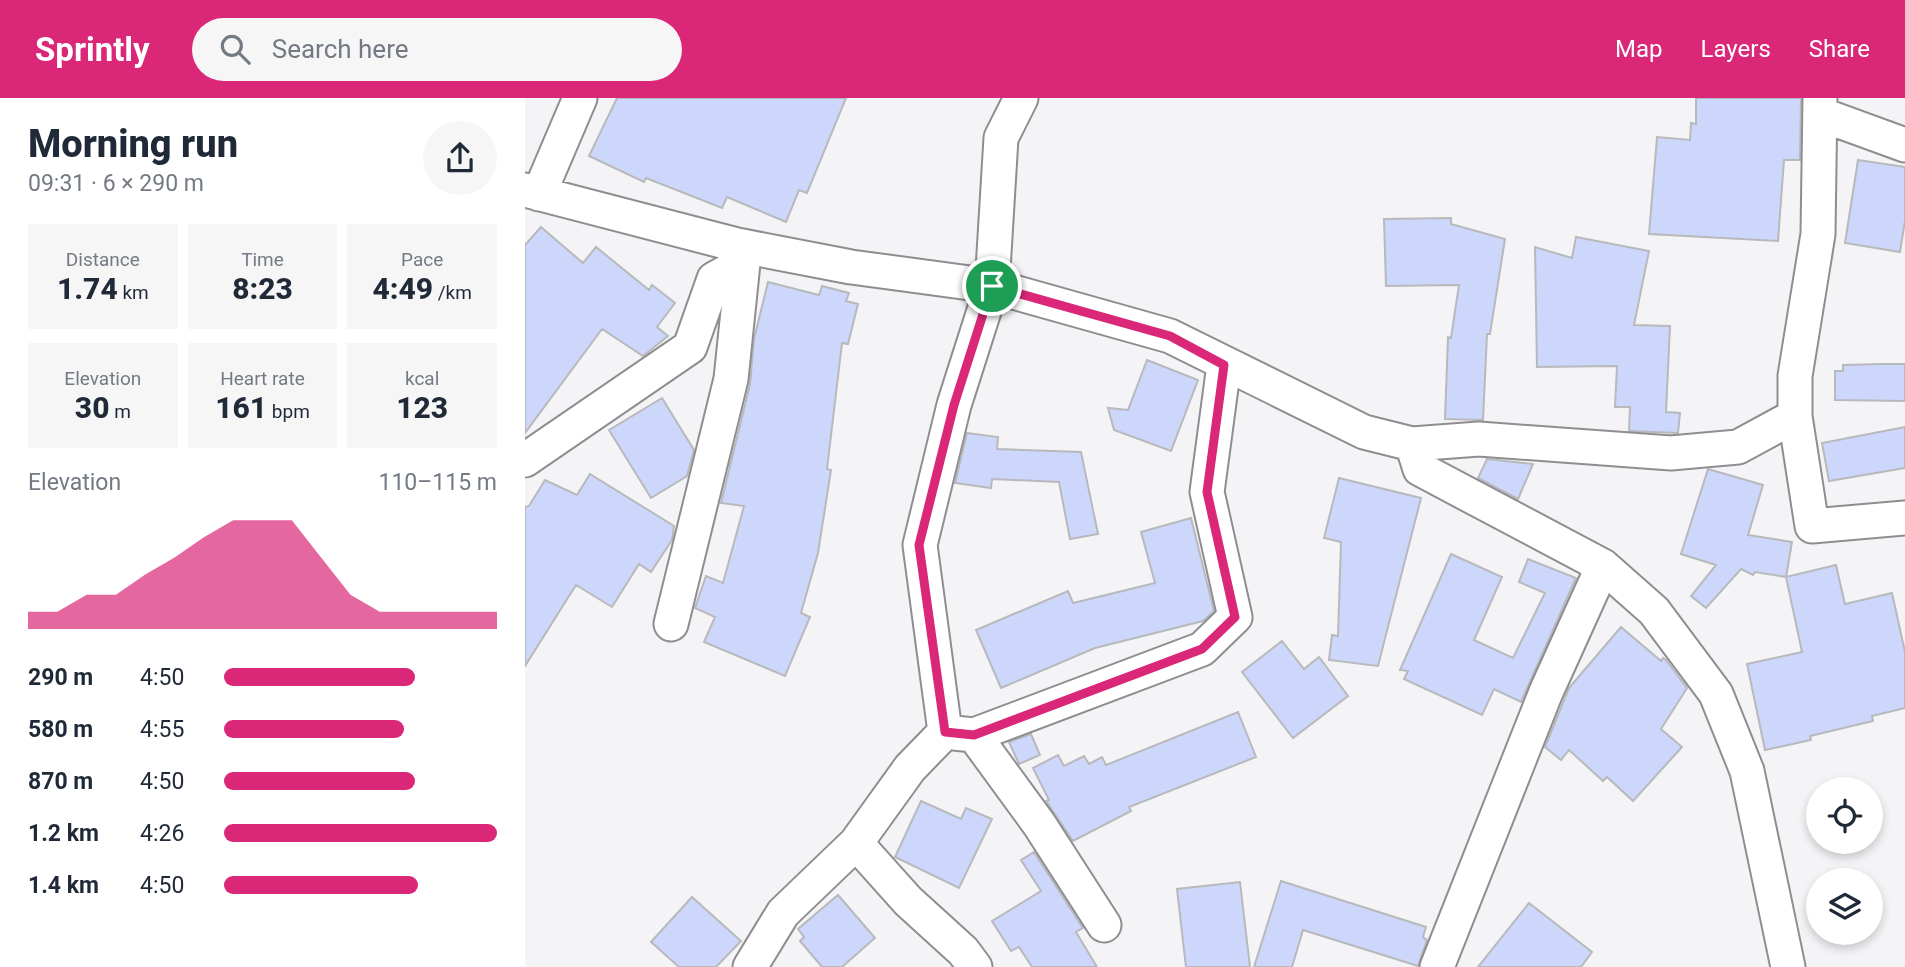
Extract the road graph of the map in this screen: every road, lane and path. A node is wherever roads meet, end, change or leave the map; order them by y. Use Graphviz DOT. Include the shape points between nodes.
graph roads {
  1 [pos="580,98"];
  2 [pos="1021,98"];
  3 [pos="1820,106"];
  4 [pos="1905,145"];
  5 [pos="532,192"];
  6 [pos="740,254"];
  7 [pos="992,286"];
  8 [pos="1224,365"];
  9 [pos="1795,416"];
  10 [pos="1412,444"];
  11 [pos="525,460"];
  12 [pos="1905,518"];
  13 [pos="1603,566"];
  14 [pos="671,624"];
  15 [pos="960,733"];
  16 [pos="856,843"];
  17 [pos="1104,925"];
  18 [pos="750,967"];
  19 [pos="975,967"];
  20 [pos="1437,967"];
  21 [pos="1788,967"];
  1 -- 5 [label="street"];
  2 -- 7 [label="street" via="1001,138"];
  3 -- 4 [label="street"];
  3 -- 9 [label="street" via="1818,234 1795,376"];
  5 -- 6 [label="street"];
  6 -- 7 [label="street"];
  6 -- 11 [label="street" via="714,279 689,347"];
  6 -- 14 [label="street" via="731,379"];
  7 -- 8 [label="street" via="1170,336"];
  7 -- 15 [label="street" via="954,405 919,545"];
  8 -- 10 [label="street" via="1364,432"];
  8 -- 15 [label="street" via="1207,492 1235,617 1202,649"];
  9 -- 10 [label="street" via="1738,447 1671,453 1479,439"];
  9 -- 12 [label="street" via="1812,526"];
  10 -- 13 [label="street" via="1420,469"];
  13 -- 20 [label="street" via="1546,692"];
  13 -- 21 [label="street" via="1654,611 1716,694 1747,771"];
  15 -- 16 [label="street" via="910,768"];
  15 -- 17 [label="street" via="1039,824"];
  16 -- 18 [label="street" via="783,913"];
  16 -- 19 [label="street"];
}
